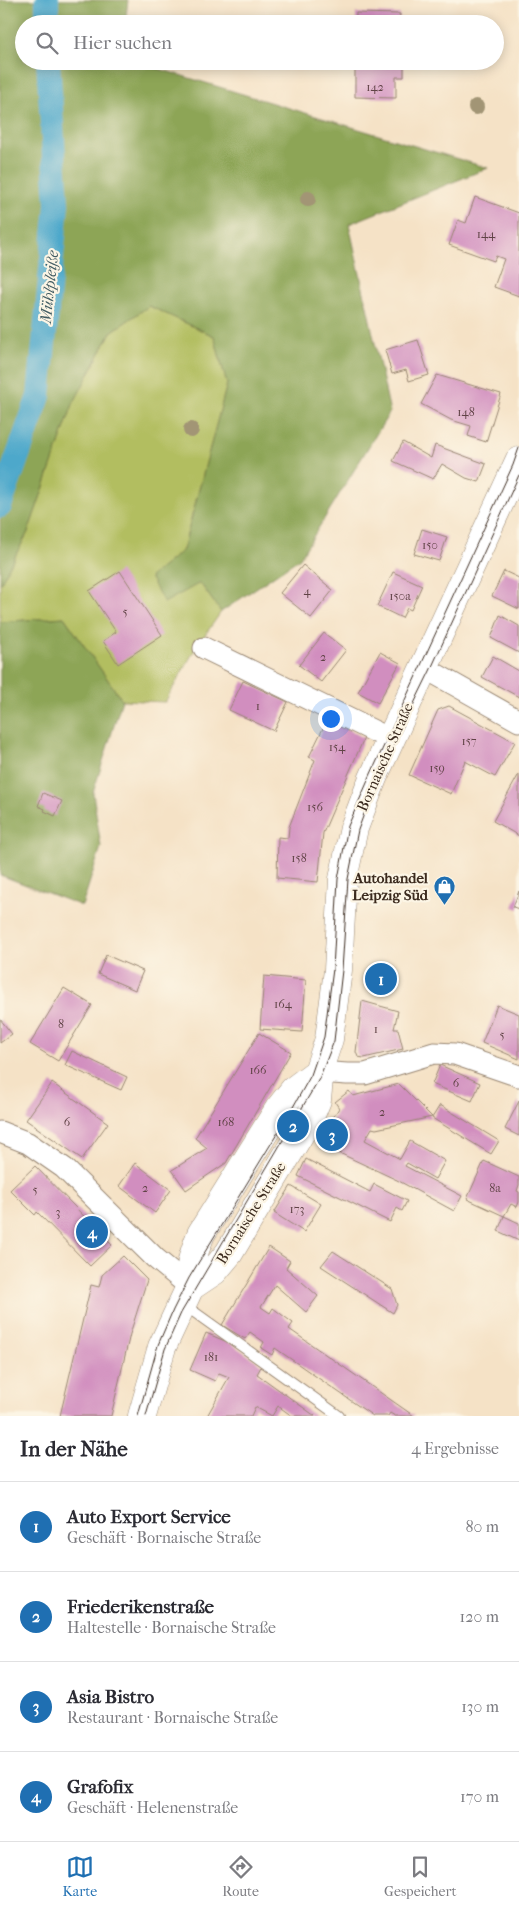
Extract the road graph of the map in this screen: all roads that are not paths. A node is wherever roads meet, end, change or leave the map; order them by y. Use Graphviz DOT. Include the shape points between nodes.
graph roads {
  1 [pos="519,461"];
  2 [pos="204,648"];
  3 [pos="425,668"];
  4 [pos="519,721"];
  5 [pos="392,740"];
  6 [pos="318,1072"];
  7 [pos="519,1076"];
  8 [pos="0,1132"];
  9 [pos="185,1295"];
  10 [pos="142,1416"];
  11 [pos="338,1416"];
  1 -- 3 [label="main road, Bornaische Straße"];
  2 -- 5 [label="street"];
  3 -- 4 [label="street"];
  3 -- 5 [label="main road, Bornaische Straße"];
  5 -- 6 [label="main road, Bornaische Straße" via="354,828 343,879 338,970 329,1039"];
  6 -- 7 [label="street" via="365,1074 434,1054 455,1054"];
  6 -- 9 [label="main road, Bornaische Straße" via="317,1100 229,1253 214,1271"];
  8 -- 9 [label="street" via="28,1143 64,1168 155,1258"];
  9 -- 10 [label="main road" via="162,1347"];
  9 -- 11 [label="lane"];
}
